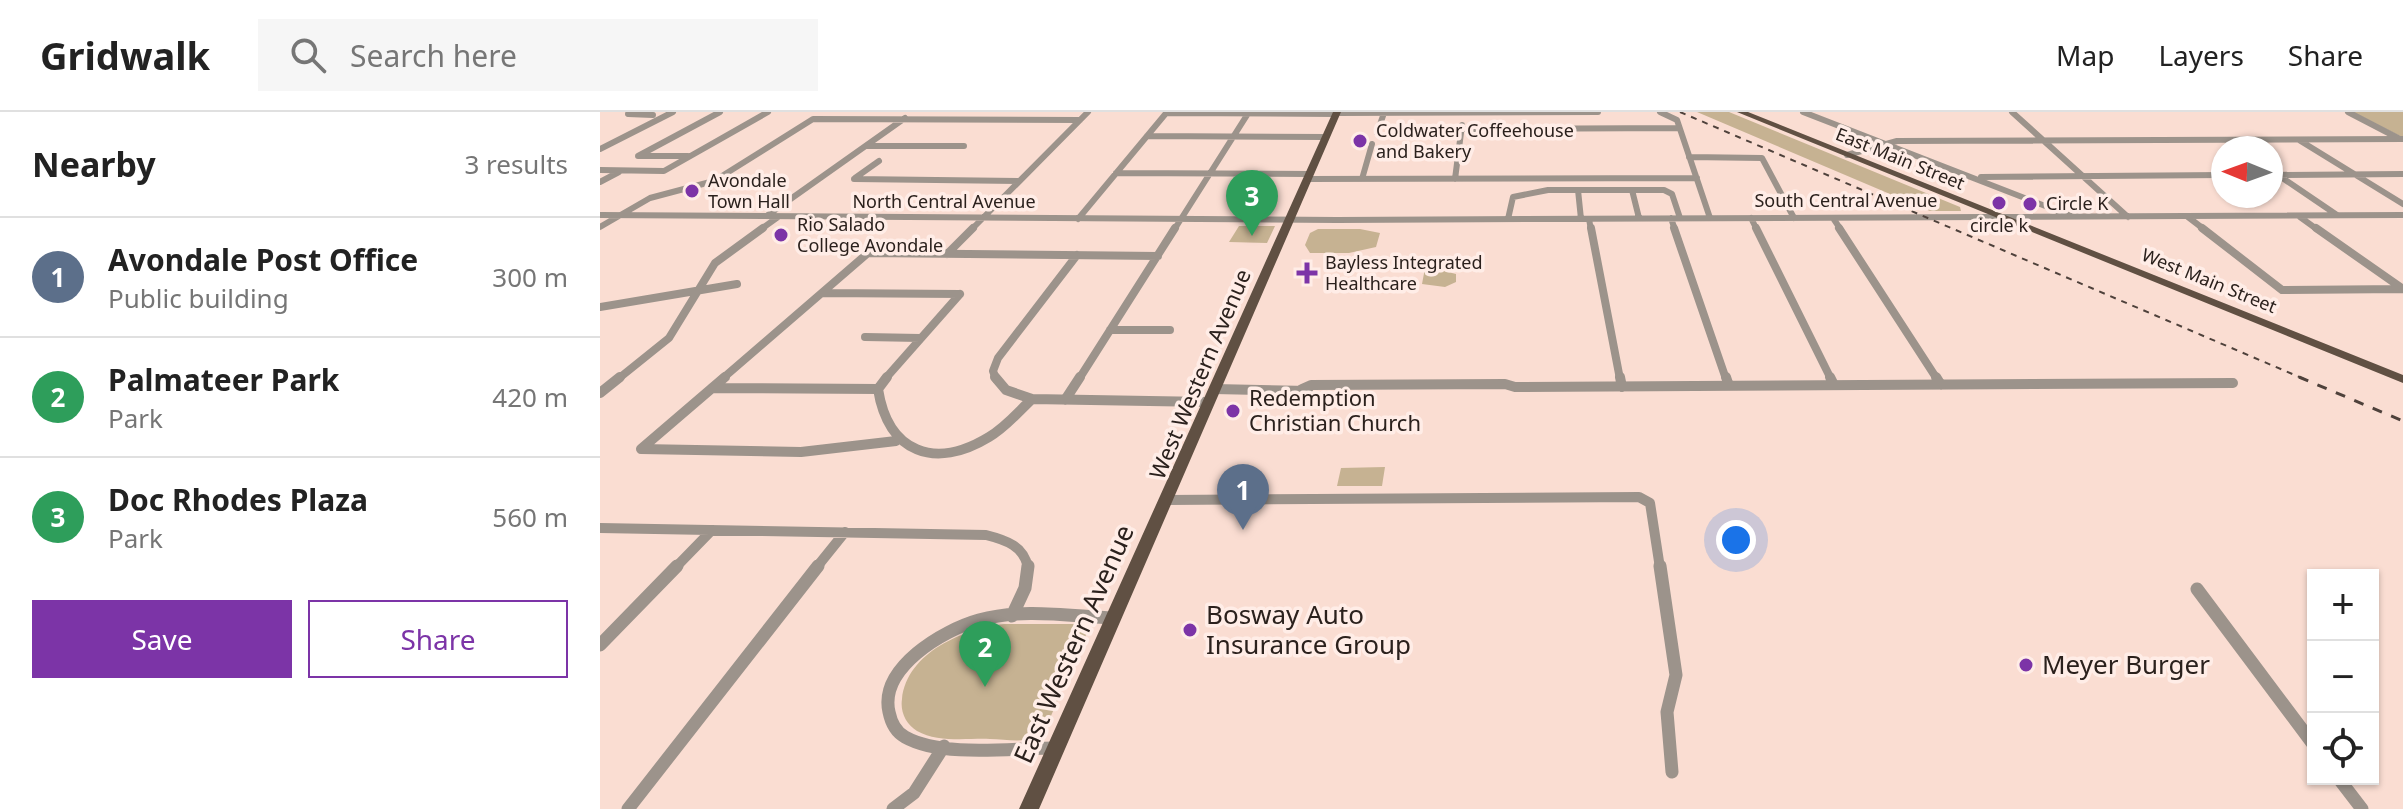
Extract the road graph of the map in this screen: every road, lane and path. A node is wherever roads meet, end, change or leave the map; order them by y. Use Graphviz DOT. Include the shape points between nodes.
graph roads {
  1 [pos="673,112"];
  2 [pos="720,112"];
  3 [pos="768,112"];
  4 [pos="914,112"];
  5 [pos="1088,112"];
  6 [pos="1572,112"];
  7 [pos="1598,112"];
  8 [pos="1741,112"];
  9 [pos="1803,112"];
  10 [pos="2012,112"];
  11 [pos="2348,112"];
  12 [pos="656,113"];
  13 [pos="1166,113"];
  14 [pos="1249,113"];
  15 [pos="1336,113"];
  16 [pos="1384,113"];
  17 [pos="1464,113"];
  18 [pos="1663,113"];
  19 [pos="628,114"];
  20 [pos="904,119"];
  21 [pos="1080,120"];
  22 [pos="1679,128"];
  23 [pos="1462,129"];
  24 [pos="1377,133"];
  25 [pos="1147,136"];
  26 [pos="1234,136"];
  27 [pos="1326,137"];
  28 [pos="2283,139"];
  29 [pos="2299,139"];
  30 [pos="2211,140"];
  31 [pos="2402,140"];
  32 [pos="600,141"];
  33 [pos="2043,141"];
  34 [pos="1884,143"];
  35 [pos="1372,144"];
  36 [pos="866,146"];
  37 [pos="964,146"];
  38 [pos="600,149"];
  39 [pos="1847,155"];
  40 [pos="690,156"];
  41 [pos="1689,157"];
  42 [pos="879,161"];
  43 [pos="600,170"];
  44 [pos="621,171"];
  45 [pos="1116,173"];
  46 [pos="1210,174"];
  47 [pos="2283,174"];
  48 [pos="2403,174"];
  49 [pos="2211,175"];
  50 [pos="2354,175"];
  51 [pos="2082,176"];
  52 [pos="1308,177"];
  53 [pos="1697,178"];
  54 [pos="1976,178"];
  55 [pos="1362,179"];
  56 [pos="1455,179"];
  57 [pos="2283,180"];
  58 [pos="1019,181"];
  59 [pos="600,182"];
  60 [pos="1578,190"];
  61 [pos="1632,190"];
  62 [pos="2403,204"];
  63 [pos="600,215"];
  64 [pos="620,215"];
  65 [pos="2403,215"];
  66 [pos="766,216"];
  67 [pos="779,216"];
  68 [pos="2298,216"];
  69 [pos="2339,216"];
  70 [pos="2002,217"];
  71 [pos="2073,217"];
  72 [pos="2128,217"];
  73 [pos="2188,217"];
  74 [pos="980,218"];
  75 [pos="1639,218"];
  76 [pos="1676,218"];
  77 [pos="1710,218"];
  78 [pos="1751,218"];
  79 [pos="1794,218"];
  80 [pos="1833,218"];
  81 [pos="1078,219"];
  82 [pos="1181,219"];
  83 [pos="1508,219"];
  84 [pos="1585,219"];
  85 [pos="1289,220"];
  86 [pos="600,227"];
  87 [pos="947,254"];
  88 [pos="1077,255"];
  89 [pos="1158,256"];
  90 [pos="737,284"];
  91 [pos="2403,289"];
  92 [pos="697,290"];
  93 [pos="822,293"];
  94 [pos="600,307"];
  95 [pos="1110,330"];
  96 [pos="1170,330"];
  97 [pos="865,337"];
  98 [pos="920,338"];
  99 [pos="2403,379"];
  100 [pos="2233,383"];
  101 [pos="1834,385"];
  102 [pos="1941,385"];
  103 [pos="1729,386"];
  104 [pos="1622,387"];
  105 [pos="711,388"];
  106 [pos="878,389"];
  107 [pos="1214,389"];
  108 [pos="600,393"];
  109 [pos="1032,399"];
  110 [pos="1065,400"];
  111 [pos="1208,402"];
  112 [pos="896,441"];
  113 [pos="1167,500"];
  114 [pos="600,528"];
  115 [pos="712,530"];
  116 [pos="845,532"];
  117 [pos="2197,589"];
  118 [pos="1012,616"];
  119 [pos="1113,618"];
  120 [pos="600,645"];
  121 [pos="2307,736"];
  122 [pos="944,746"];
  123 [pos="1056,748"];
  124 [pos="1672,772"];
  125 [pos="2344,785"];
  126 [pos="628,809"];
  127 [pos="893,809"];
  128 [pos="1029,809"];
  129 [pos="2362,809"];
  1 -- 38 [label="street"];
  2 -- 40 [label="street" via="638,156"];
  3 -- 40 [label="street"];
  4 -- 20 [label="street"];
  5 -- 21 [label="street"];
  6 -- 7 [label="street"];
  6 -- 17 [label="street"];
  8 -- 39 [label="main road, East Main Street"];
  9 -- 34 [label="street"];
  10 -- 33 [label="street"];
  11 -- 31 [label="street"];
  12 -- 19 [label="street"];
  12 -- 32 [label="street"];
  13 -- 14 [label="street"];
  13 -- 25 [label="street"];
  14 -- 15 [label="street"];
  14 -- 26 [label="street"];
  15 -- 16 [label="street"];
  15 -- 27 [label="main road"];
  16 -- 17 [label="street"];
  16 -- 24 [label="street"];
  17 -- 23 [label="street"];
  18 -- 22 [label="street" via="1677,120"];
  20 -- 21 [label="street"];
  20 -- 36 [label="street"];
  20 -- 64 [label="street" via="813,119 714,181 656,195"];
  21 -- 58 [label="street"];
  22 -- 23 [label="street"];
  22 -- 41 [label="street"];
  23 -- 56 [label="street"];
  25 -- 26 [label="street"];
  25 -- 45 [label="street"];
  26 -- 27 [label="street"];
  26 -- 46 [label="street"];
  27 -- 52 [label="main road"];
  28 -- 29 [label="street"];
  29 -- 31 [label="street"];
  29 -- 50 [label="street"];
  30 -- 33 [label="street"];
  33 -- 34 [label="street"];
  33 -- 51 [label="street"];
  34 -- 39 [label="street"];
  34 -- 54 [label="street"];
  35 -- 55 [label="street"];
  36 -- 37 [label="street"];
  36 -- 66 [label="street"];
  39 -- 70 [label="main road, East Main Street"];
  40 -- 44 [label="street" via="664,171"];
  41 -- 53 [label="street"];
  41 -- 79 [label="street" via="1764,160"];
  42 -- 58 [label="street" via="854,179"];
  43 -- 44 [label="street"];
  44 -- 59 [label="street"];
  45 -- 46 [label="street"];
  45 -- 81 [label="street"];
  46 -- 52 [label="street"];
  46 -- 82 [label="street"];
  47 -- 50 [label="street"];
  48 -- 50 [label="street"];
  49 -- 51 [label="street"];
  50 -- 62 [label="street"];
  51 -- 54 [label="street"];
  51 -- 72 [label="street"];
  52 -- 55 [label="street"];
  52 -- 85 [label="main road"];
  53 -- 56 [label="street"];
  53 -- 77 [label="street"];
  54 -- 71 [label="street"];
  55 -- 56 [label="street"];
  57 -- 69 [label="street"];
  58 -- 74 [label="street"];
  60 -- 61 [label="street"];
  60 -- 83 [label="street" via="1517,195 1510,202"];
  60 -- 84 [label="street"];
  61 -- 75 [label="street"];
  61 -- 76 [label="street" via="1671,192"];
  63 -- 64 [label="street, North Central Avenue"];
  64 -- 66 [label="street, North Central Avenue"];
  64 -- 86 [label="street"];
  65 -- 69 [label="street, South Central Avenue"];
  66 -- 67 [label="street, North Central Avenue"];
  67 -- 74 [label="street, North Central Avenue"];
  67 -- 92 [label="street" via="715,263"];
  68 -- 69 [label="street, South Central Avenue"];
  68 -- 73 [label="street, South Central Avenue"];
  68 -- 91 [label="street"];
  70 -- 71 [label="street, South Central Avenue"];
  70 -- 80 [label="street, South Central Avenue"];
  70 -- 99 [label="main road, West Main Street"];
  71 -- 72 [label="street, South Central Avenue"];
  72 -- 73 [label="street, South Central Avenue"];
  73 -- 91 [label="street" via="2282,290"];
  74 -- 81 [label="street, North Central Avenue"];
  74 -- 87 [label="street"];
  75 -- 76 [label="street, South Central Avenue"];
  75 -- 84 [label="street, South Central Avenue"];
  76 -- 77 [label="street, South Central Avenue"];
  76 -- 103 [label="street"];
  77 -- 78 [label="street, South Central Avenue"];
  78 -- 79 [label="street, South Central Avenue"];
  78 -- 101 [label="street"];
  79 -- 80 [label="street, South Central Avenue"];
  80 -- 102 [label="street"];
  81 -- 82 [label="street, North Central Avenue"];
  82 -- 85 [label="street, North Central Avenue"];
  82 -- 89 [label="street"];
  83 -- 84 [label="street, South Central Avenue"];
  83 -- 85 [label="street, South Central Avenue"];
  84 -- 104 [label="street"];
  85 -- 107 [label="main road, West Western Avenue"];
  87 -- 88 [label="street"];
  87 -- 93 [label="street" via="868,253"];
  88 -- 89 [label="street"];
  88 -- 109 [label="street" via="994,365 1000,386"];
  89 -- 95 [label="street"];
  90 -- 92 [label="street"];
  92 -- 94 [label="street"];
  92 -- 108 [label="street" via="663,344"];
  93 -- 98 [label="street" via="960,294"];
  93 -- 105 [label="street"];
  95 -- 96 [label="street"];
  95 -- 110 [label="street"];
  97 -- 98 [label="street"];
  98 -- 106 [label="street"];
  100 -- 102 [label="street"];
  101 -- 102 [label="street"];
  101 -- 103 [label="street"];
  103 -- 104 [label="street"];
  104 -- 107 [label="street"];
  105 -- 106 [label="street"];
  105 -- 112 [label="street" via="641,449 828,451"];
  106 -- 112 [label="street" via="882,415"];
  107 -- 111 [label="main road, West Western Avenue"];
  109 -- 110 [label="street"];
  109 -- 112 [label="street" via="983,446 919,449"];
  110 -- 111 [label="street"];
  111 -- 113 [label="main road, West Western Avenue"];
  113 -- 119 [label="main road, East Western Avenue"];
  113 -- 124 [label="street" via="1639,497 1650,503 1676,675 1667,712"];
  114 -- 115 [label="street"];
  115 -- 116 [label="street"];
  115 -- 120 [label="street"];
  116 -- 118 [label="street" via="1009,539 1024,551 1029,571 1025,593"];
  116 -- 126 [label="street"];
  117 -- 121 [label="street"];
  118 -- 119 [label="street"];
  118 -- 122 [label="street" via="979,620 945,634 917,654 895,680 887,713 895,728 907,738"];
  119 -- 123 [label="main road, East Western Avenue"];
  122 -- 123 [label="street"];
  122 -- 127 [label="street" via="914,793"];
  123 -- 128 [label="main road, East Western Avenue"];
  125 -- 129 [label="street"];
}
